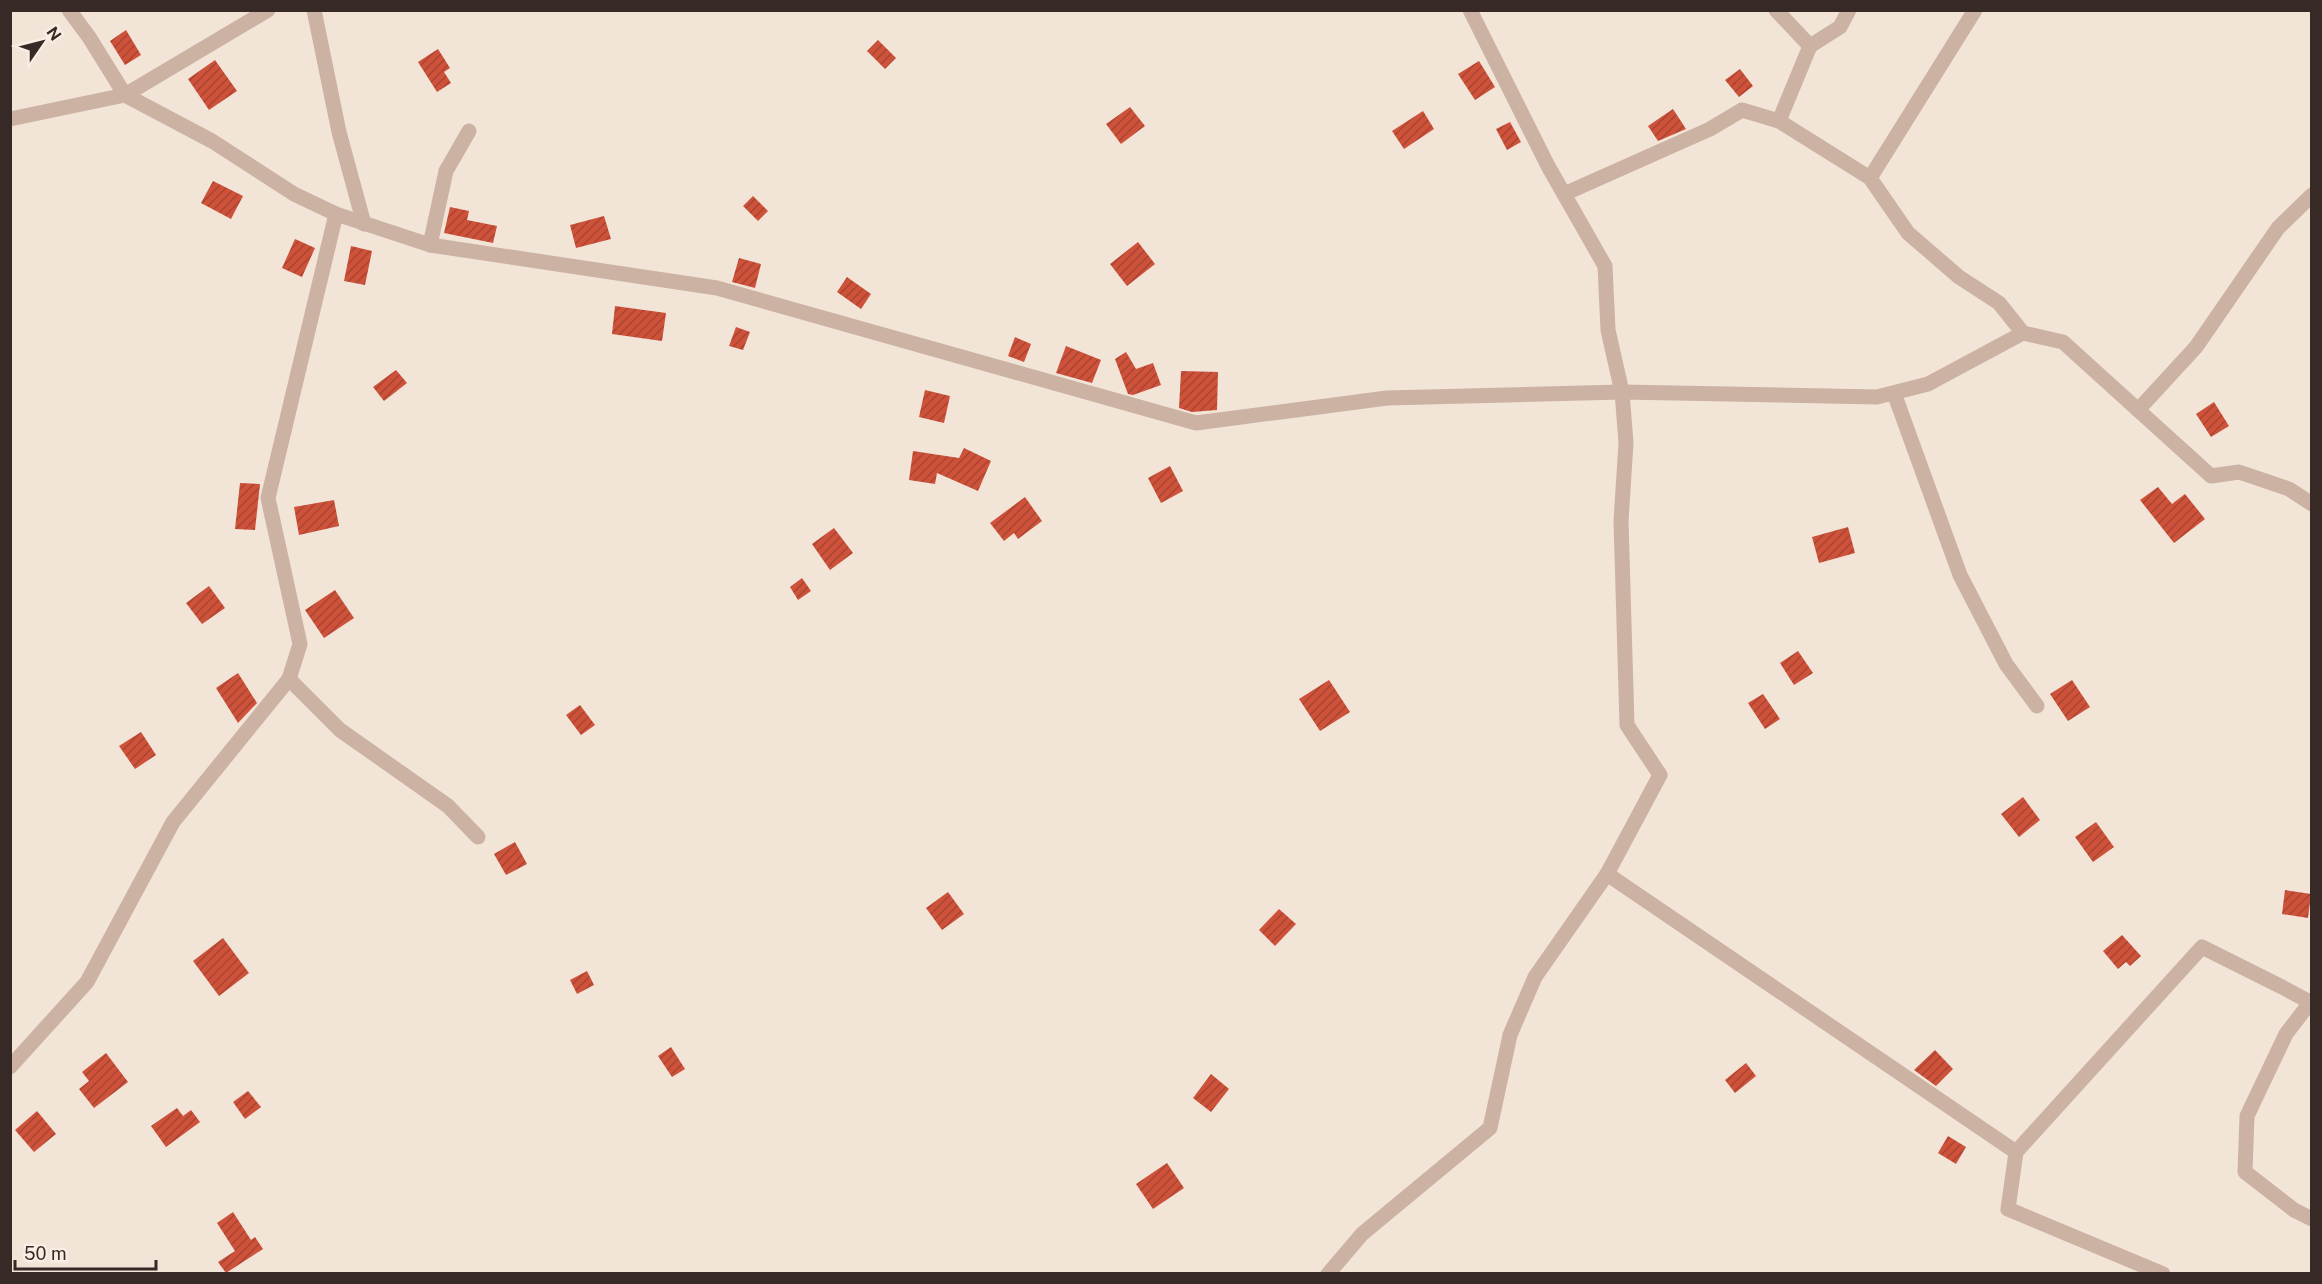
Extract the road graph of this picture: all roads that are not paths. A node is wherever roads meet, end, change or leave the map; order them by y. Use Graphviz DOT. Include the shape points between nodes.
graph roads {
  1 [pos="69,10"];
  2 [pos="268,10"];
  3 [pos="314,10"];
  4 [pos="1470,10"];
  5 [pos="1776,10"];
  6 [pos="1849,10"];
  7 [pos="1975,10"];
  8 [pos="1810,46"];
  9 [pos="125,95"];
  10 [pos="10,118"];
  11 [pos="1779,121"];
  12 [pos="469,131"];
  13 [pos="1870,178"];
  14 [pos="1564,194"];
  15 [pos="2312,195"];
  16 [pos="336,214"];
  17 [pos="364,224"];
  18 [pos="430,245"];
  19 [pos="2023,333"];
  20 [pos="1622,392"];
  21 [pos="1894,393"];
  22 [pos="2138,410"];
  23 [pos="2312,504"];
  24 [pos="289,679"];
  25 [pos="2037,706"];
  26 [pos="478,837"];
  27 [pos="1607,874"];
  28 [pos="2311,1001"];
  29 [pos="10,1067"];
  30 [pos="2016,1152"];
  31 [pos="2312,1219"];
  32 [pos="1328,1274"];
  33 [pos="2163,1274"];
  1 -- 9 [label="street"];
  2 -- 9 [label="street"];
  3 -- 17 [label="street" via="339,132"];
  4 -- 14 [label="street"];
  5 -- 8 [label="street"];
  6 -- 8 [label="street" via="1840,27"];
  7 -- 13 [label="street"];
  8 -- 11 [label="street"];
  9 -- 10 [label="street"];
  9 -- 16 [label="street" via="212,141 294,194"];
  11 -- 13 [label="street"];
  11 -- 14 [label="street" via="1742,111"];
  12 -- 18 [label="street" via="446,171"];
  13 -- 19 [label="street" via="1908,233 1959,277 2000,303"];
  14 -- 20 [label="street" via="1605,266 1608,330"];
  15 -- 22 [label="street" via="2278,228 2196,346"];
  16 -- 17 [label="street"];
  16 -- 24 [label="street" via="268,498 300,644"];
  17 -- 18 [label="street"];
  18 -- 20 [label="street" via="717,288 1196,423 1387,398"];
  19 -- 21 [label="street" via="1928,384"];
  19 -- 22 [label="street" via="2063,342"];
  20 -- 21 [label="street" via="1877,397"];
  20 -- 27 [label="street" via="1626,443 1621,521 1627,725 1660,775"];
  21 -- 25 [label="street" via="1960,575 2006,664"];
  22 -- 23 [label="street" via="2211,476 2239,472 2289,489"];
  24 -- 26 [label="street" via="340,730 448,806"];
  24 -- 29 [label="street" via="173,822 87,982"];
  27 -- 30 [label="street"];
  27 -- 32 [label="street" via="1535,977 1510,1035 1490,1128 1362,1234"];
  28 -- 30 [label="street" via="2202,947"];
  28 -- 31 [label="street" via="2286,1034 2247,1116 2245,1172"];
  30 -- 33 [label="street" via="2008,1209"];
}
